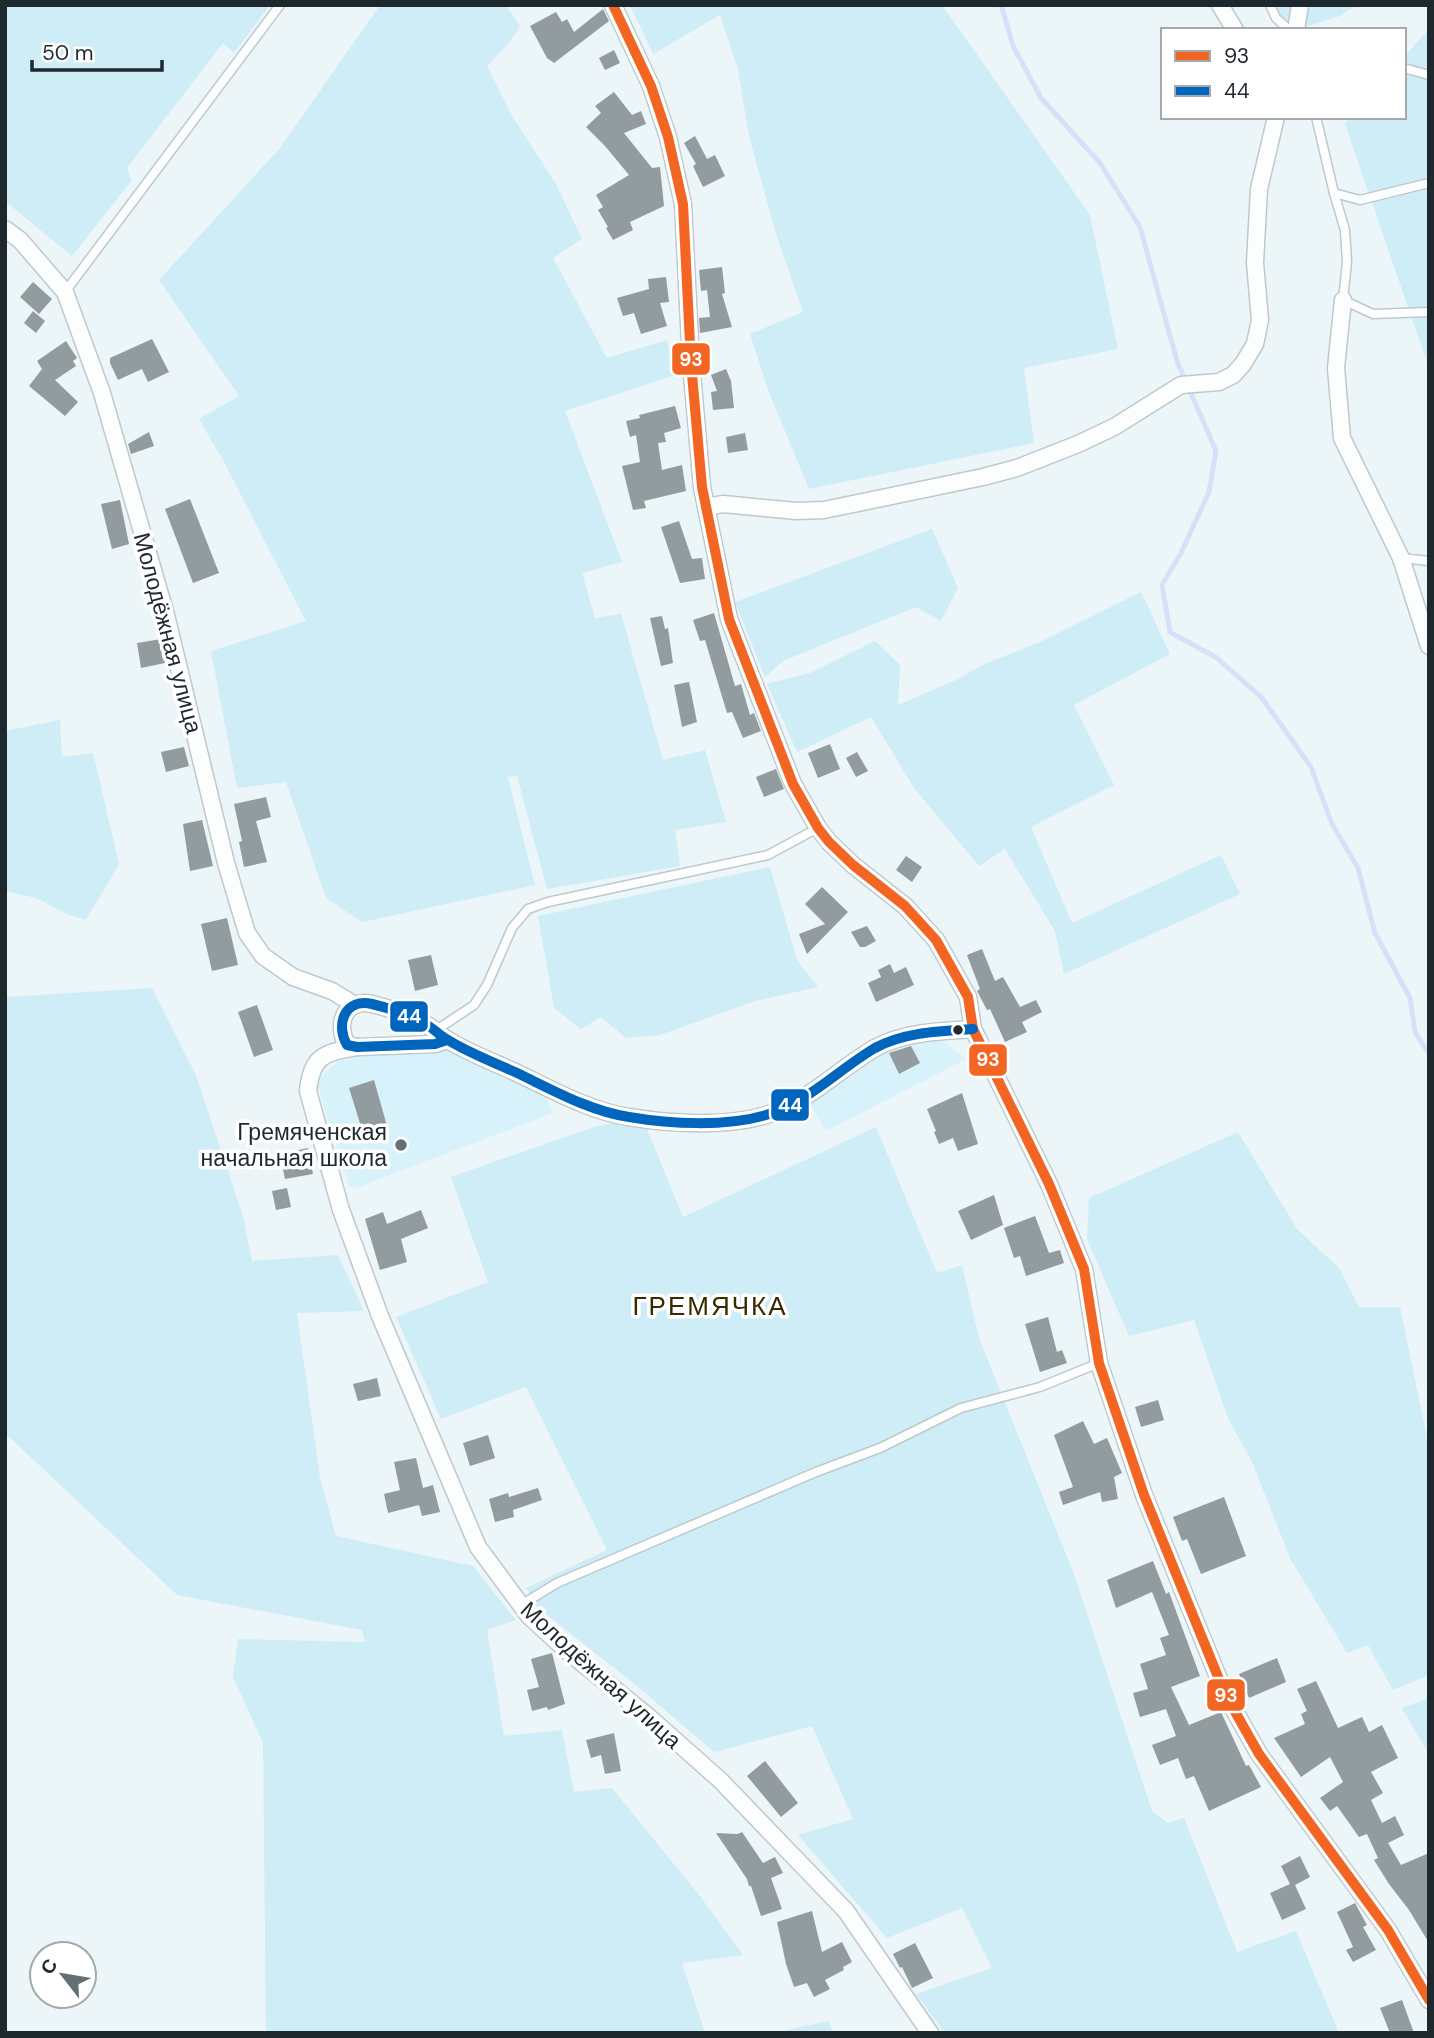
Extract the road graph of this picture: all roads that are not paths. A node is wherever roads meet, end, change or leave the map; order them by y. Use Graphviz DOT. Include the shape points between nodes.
graph roads {
  1 [pos="280,5"];
  2 [pos="613,5"];
  3 [pos="1220,5"];
  4 [pos="1269,5"];
  5 [pos="1300,5"];
  6 [pos="1234,28"];
  7 [pos="1287,28"];
  8 [pos="1296,28"];
  9 [pos="1406,69"];
  10 [pos="1429,75"];
  11 [pos="1276,119"];
  12 [pos="1316,119"];
  13 [pos="1429,183"];
  14 [pos="1334,192"];
  15 [pos="5,229"];
  16 [pos="65,292"];
  17 [pos="1343,300"];
  18 [pos="1429,312"];
  19 [pos="706,507"];
  20 [pos="1401,558"];
  21 [pos="1429,561"];
  22 [pos="1426,633"];
  23 [pos="1429,646"];
  24 [pos="818,828"];
  25 [pos="355,1005"];
  26 [pos="973,1029"];
  27 [pos="441,1036"];
  28 [pos="357,1047"];
  29 [pos="1099,1363"];
  30 [pos="521,1605"];
  31 [pos="1429,2000"];
  32 [pos="930,2033"];
  1 -- 16 [label="lane"];
  2 -- 19 [label="street" via="651,86 683,204 691,363"];
  3 -- 6 [label="street"];
  4 -- 7 [label="lane"];
  5 -- 8 [label="street"];
  9 -- 10 [label="lane"];
  11 -- 19 [label="street" via="1259,189 1255,263 1260,320 1255,344 1233,375 1220,382 1181,384 1078,444 983,477 824,510"];
  12 -- 14 [label="lane"];
  13 -- 14 [label="lane" via="1360,200"];
  14 -- 17 [label="lane" via="1348,262"];
  15 -- 16 [label="street, Молодёжная улица"];
  16 -- 25 [label="street, Молодёжная улица" via="102,393 162,602 247,933 263,956 293,977"];
  17 -- 18 [label="lane" via="1373,314"];
  17 -- 20 [label="street" via="1336,368 1342,438"];
  19 -- 24 [label="street" via="729,619 793,784"];
  20 -- 21 [label="lane"];
  20 -- 22 [label="street"];
  22 -- 23 [label="street"];
  24 -- 26 [label="street" via="936,940 968,997"];
  24 -- 27 [label="lane" via="768,855 528,909 512,928 474,1005"];
  25 -- 27 [label="street" via="369,1003 393,1011 428,1025"];
  25 -- 28 [label="street" via="340,1024 347,1045"];
  26 -- 27 [label="street" via="901,1038 876,1048 797,1101 767,1115 701,1123 605,1111"];
  26 -- 29 [label="street" via="1049,1184 1084,1269"];
  27 -- 28 [label="street" via="435,1044"];
  28 -- 30 [label="street, Молодёжная улица" via="327,1053 315,1063 308,1091 341,1210 380,1316 478,1547"];
  29 -- 30 [label="lane" via="1040,1387 961,1408 880,1448 557,1583"];
  29 -- 31 [label="street" via="1144,1495 1225,1694 1259,1754 1388,1930"];
  30 -- 32 [label="street, Молодёжная улица" via="565,1649 720,1780 846,1911"];
}
